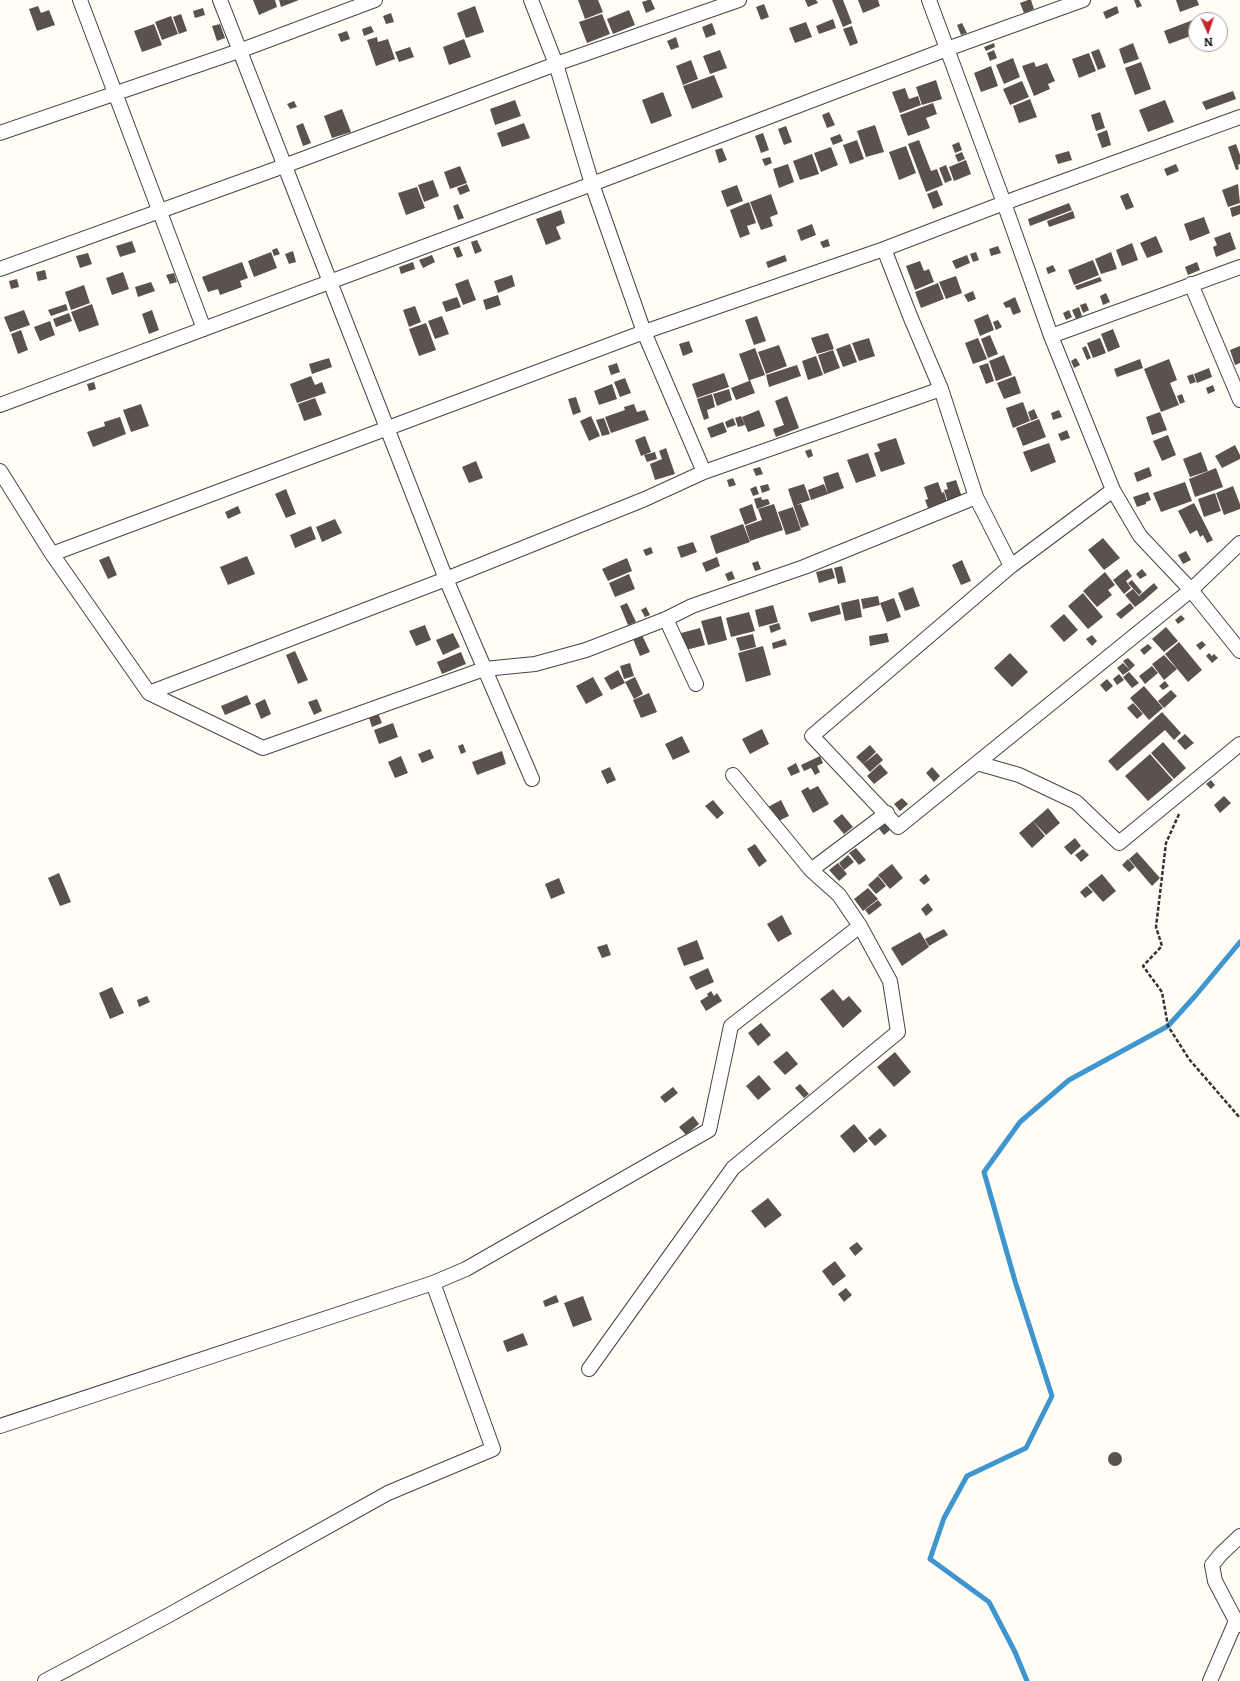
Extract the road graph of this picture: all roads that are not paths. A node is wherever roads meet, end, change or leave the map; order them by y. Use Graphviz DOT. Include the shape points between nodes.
graph roads {
  1 [pos="80,0"];
  2 [pos="220,0"];
  3 [pos="373,0"];
  4 [pos="531,0"];
  5 [pos="739,0"];
  6 [pos="929,0"];
  7 [pos="1083,0"];
  8 [pos="947,49"];
  9 [pos="240,51"];
  10 [pos="556,64"];
  11 [pos="115,94"];
  12 [pos="1240,117"];
  13 [pos="0,133"];
  14 [pos="284,166"];
  15 [pos="592,184"];
  16 [pos="1004,203"];
  17 [pos="160,211"];
  18 [pos="884,248"];
  19 [pos="1240,267"];
  20 [pos="0,269"];
  21 [pos="329,282"];
  22 [pos="1191,284"];
  23 [pos="204,329"];
  24 [pos="644,332"];
  25 [pos="1051,336"];
  26 [pos="941,389"];
  27 [pos="1240,400"];
  28 [pos="0,405"];
  29 [pos="387,428"];
  30 [pos="0,471"];
  31 [pos="704,472"];
  32 [pos="1113,490"];
  33 [pos="976,497"];
  34 [pos="1240,543"];
  35 [pos="52,554"];
  36 [pos="1011,566"];
  37 [pos="446,579"];
  38 [pos="1191,590"];
  39 [pos="666,618"];
  40 [pos="1240,651"];
  41 [pos="484,669"];
  42 [pos="696,684"];
  43 [pos="149,693"];
  44 [pos="1240,744"];
  45 [pos="978,763"];
  46 [pos="733,775"];
  47 [pos="532,779"];
  48 [pos="887,813"];
  49 [pos="811,870"];
  50 [pos="860,926"];
  51 [pos="433,1283"];
  52 [pos="589,1369"];
  53 [pos="0,1426"];
  54 [pos="1240,1536"];
  55 [pos="1238,1624"];
  56 [pos="45,1681"];
  57 [pos="1210,1681"];
  1 -- 11 [label="street"];
  2 -- 9 [label="street"];
  3 -- 9 [label="street"];
  4 -- 10 [label="street"];
  5 -- 10 [label="street"];
  6 -- 8 [label="street"];
  7 -- 8 [label="street"];
  8 -- 15 [label="street"];
  8 -- 16 [label="street"];
  9 -- 11 [label="street"];
  9 -- 14 [label="street"];
  10 -- 14 [label="street"];
  10 -- 15 [label="street"];
  11 -- 13 [label="street"];
  11 -- 17 [label="street"];
  12 -- 16 [label="street"];
  14 -- 17 [label="street"];
  14 -- 21 [label="street"];
  15 -- 21 [label="street"];
  15 -- 24 [label="street"];
  16 -- 18 [label="street"];
  16 -- 25 [label="street"];
  17 -- 20 [label="street"];
  17 -- 23 [label="street"];
  18 -- 24 [label="street"];
  18 -- 26 [label="street"];
  19 -- 22 [label="street"];
  21 -- 23 [label="street"];
  21 -- 29 [label="street"];
  22 -- 25 [label="street"];
  22 -- 27 [label="street"];
  23 -- 28 [label="street"];
  24 -- 29 [label="street"];
  24 -- 31 [label="street"];
  25 -- 32 [label="street"];
  26 -- 31 [label="street"];
  26 -- 33 [label="street"];
  29 -- 35 [label="street"];
  29 -- 37 [label="street"];
  30 -- 35 [label="street"];
  31 -- 37 [label="street" via="645,499"];
  32 -- 36 [label="street"];
  32 -- 38 [label="street" via="1140,536"];
  33 -- 36 [label="street"];
  33 -- 39 [label="street" via="804,567 692,606"];
  34 -- 38 [label="street"];
  35 -- 43 [label="street"];
  36 -- 48 [label="street" via="812,736"];
  37 -- 41 [label="street"];
  37 -- 43 [label="street"];
  38 -- 40 [label="street"];
  38 -- 45 [label="street"];
  39 -- 41 [label="street" via="586,650 535,664"];
  39 -- 42 [label="street"];
  41 -- 43 [label="street" via="263,748"];
  41 -- 47 [label="street"];
  44 -- 45 [label="street" via="1119,843 1076,802 1019,775"];
  45 -- 48 [label="street" via="898,826"];
  46 -- 49 [label="street"];
  48 -- 49 [label="street"];
  49 -- 50 [label="street" via="839,895"];
  50 -- 51 [label="street" via="731,1026 709,1130 466,1269"];
  50 -- 52 [label="street" via="890,981 898,1032 734,1168"];
  51 -- 53 [label="street"];
  51 -- 56 [label="street" via="493,1449 388,1493"];
  54 -- 55 [label="street" via="1212,1565 1215,1581"];
  55 -- 57 [label="street"];
}
